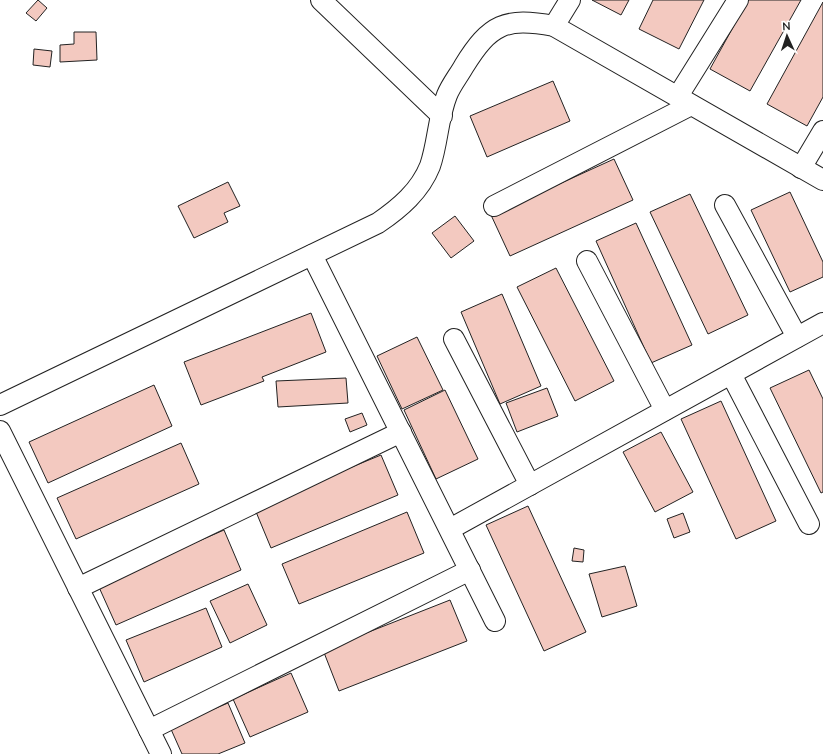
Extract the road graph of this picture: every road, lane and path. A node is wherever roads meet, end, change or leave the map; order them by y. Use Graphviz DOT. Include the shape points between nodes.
graph roads {
  1 [pos="321,0"];
  2 [pos="570,0"];
  3 [pos="738,0"];
  4 [pos="554,26"];
  5 [pos="684,100"];
  6 [pos="442,116"];
  7 [pos="823,132"];
  8 [pos="802,168"];
  9 [pos="823,180"];
  10 [pos="725,205"];
  11 [pos="494,206"];
  12 [pos="312,255"];
  13 [pos="587,261"];
  14 [pos="823,323"];
  15 [pos="797,337"];
  16 [pos="454,339"];
  17 [pos="731,374"];
  18 [pos="0,405"];
  19 [pos="665,410"];
  20 [pos="0,430"];
  21 [pos="401,432"];
  22 [pos="530,485"];
  23 [pos="809,524"];
  24 [pos="450,530"];
  25 [pos="470,570"];
  26 [pos="78,588"];
  27 [pos="495,621"];
  28 [pos="149,730"];
  29 [pos="161,754"];
  1 -- 6 [label="street"];
  2 -- 4 [label="street"];
  3 -- 5 [label="street"];
  4 -- 5 [label="street"];
  4 -- 6 [label="street" via="537,23 498,26 476,46 447,94"];
  5 -- 8 [label="street"];
  5 -- 11 [label="street"];
  6 -- 12 [label="street" via="430,166 415,193 378,223"];
  7 -- 8 [label="street"];
  8 -- 9 [label="street"];
  10 -- 15 [label="street"];
  12 -- 18 [label="street"];
  12 -- 21 [label="street"];
  13 -- 19 [label="street"];
  14 -- 15 [label="street"];
  15 -- 17 [label="street"];
  16 -- 22 [label="street"];
  17 -- 19 [label="street"];
  17 -- 23 [label="street"];
  19 -- 22 [label="street"];
  20 -- 26 [label="street"];
  21 -- 24 [label="street"];
  21 -- 26 [label="street"];
  22 -- 24 [label="street"];
  24 -- 25 [label="street"];
  25 -- 27 [label="street"];
  25 -- 28 [label="street"];
  26 -- 28 [label="street"];
  28 -- 29 [label="street"];
}
